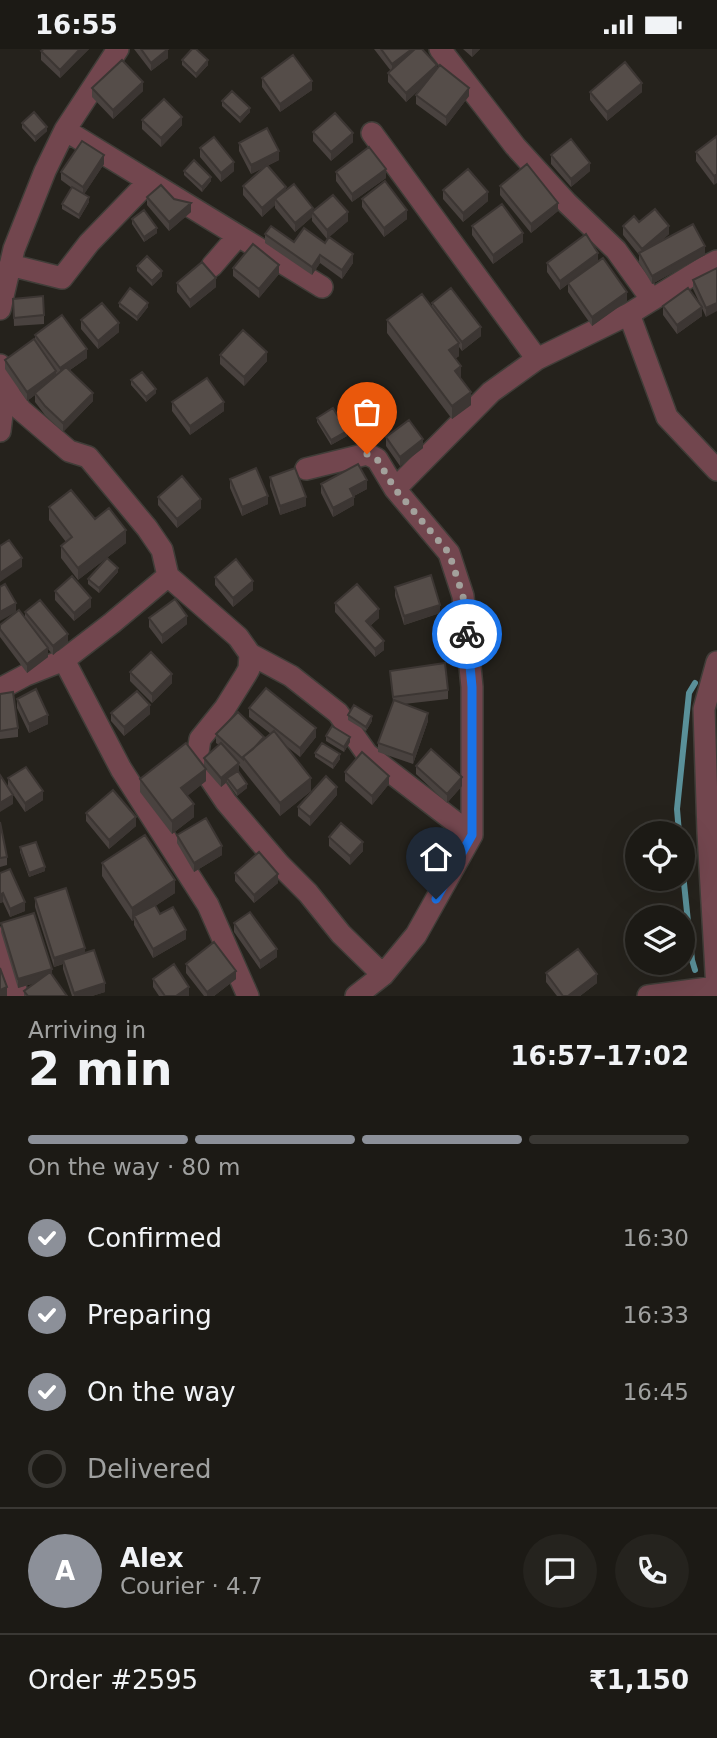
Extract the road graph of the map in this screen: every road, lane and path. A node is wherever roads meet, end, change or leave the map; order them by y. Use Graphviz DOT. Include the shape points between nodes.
graph roads {
  1 [pos="118,49"];
  2 [pos="440,49"];
  3 [pos="65,130"];
  4 [pos="372,133"];
  5 [pos="149,181"];
  6 [pos="238,236"];
  7 [pos="717,261"];
  8 [pos="10,265"];
  9 [pos="212,266"];
  10 [pos="322,287"];
  11 [pos="652,300"];
  12 [pos="0,309"];
  13 [pos="629,314"];
  14 [pos="537,359"];
  15 [pos="0,365"];
  16 [pos="5,396"];
  17 [pos="0,431"];
  18 [pos="306,469"];
  19 [pos="717,470"];
  20 [pos="395,489"];
  21 [pos="169,576"];
  22 [pos="250,654"];
  23 [pos="64,660"];
  24 [pos="717,662"];
  25 [pos="0,689"];
  26 [pos="710,711"];
  27 [pos="713,833"];
  28 [pos="472,835"];
  29 [pos="714,900"];
  30 [pos="0,938"];
  31 [pos="383,975"];
  32 [pos="717,988"];
  33 [pos="18,996"];
  34 [pos="248,996"];
  35 [pos="356,996"];
  36 [pos="648,996"];
  1 -- 3 [label="street"];
  2 -- 11 [label="street" via="510,140 616,250"];
  3 -- 5 [label="street"];
  3 -- 8 [label="street" via="34,196"];
  4 -- 14 [label="street"];
  5 -- 6 [label="street"];
  5 -- 8 [label="street" via="62,278"];
  6 -- 9 [label="street"];
  6 -- 10 [label="street"];
  7 -- 11 [label="street"];
  8 -- 12 [label="street"];
  11 -- 13 [label="street"];
  13 -- 14 [label="street"];
  13 -- 19 [label="street" via="667,417"];
  14 -- 20 [label="street" via="491,392"];
  15 -- 16 [label="street"];
  16 -- 17 [label="street"];
  16 -- 21 [label="street" via="59,443 88,457 162,550"];
  18 -- 20 [label="street" via="367,454 377,459"];
  20 -- 28 [label="street" via="449,553 463,596 472,687"];
  21 -- 22 [label="street" via="238,637"];
  21 -- 23 [label="street"];
  22 -- 28 [label="street" via="291,676 338,713 367,754"];
  22 -- 31 [label="street" via="245,676 200,740 197,759 226,802 280,865"];
  23 -- 25 [label="street"];
  23 -- 34 [label="street" via="121,769 208,905"];
  24 -- 26 [label="street"];
  26 -- 27 [label="street"];
  27 -- 29 [label="street"];
  28 -- 31 [label="street" via="416,935"];
  29 -- 32 [label="street"];
  30 -- 33 [label="street"];
  31 -- 35 [label="street"];
  32 -- 36 [label="street"];
}
